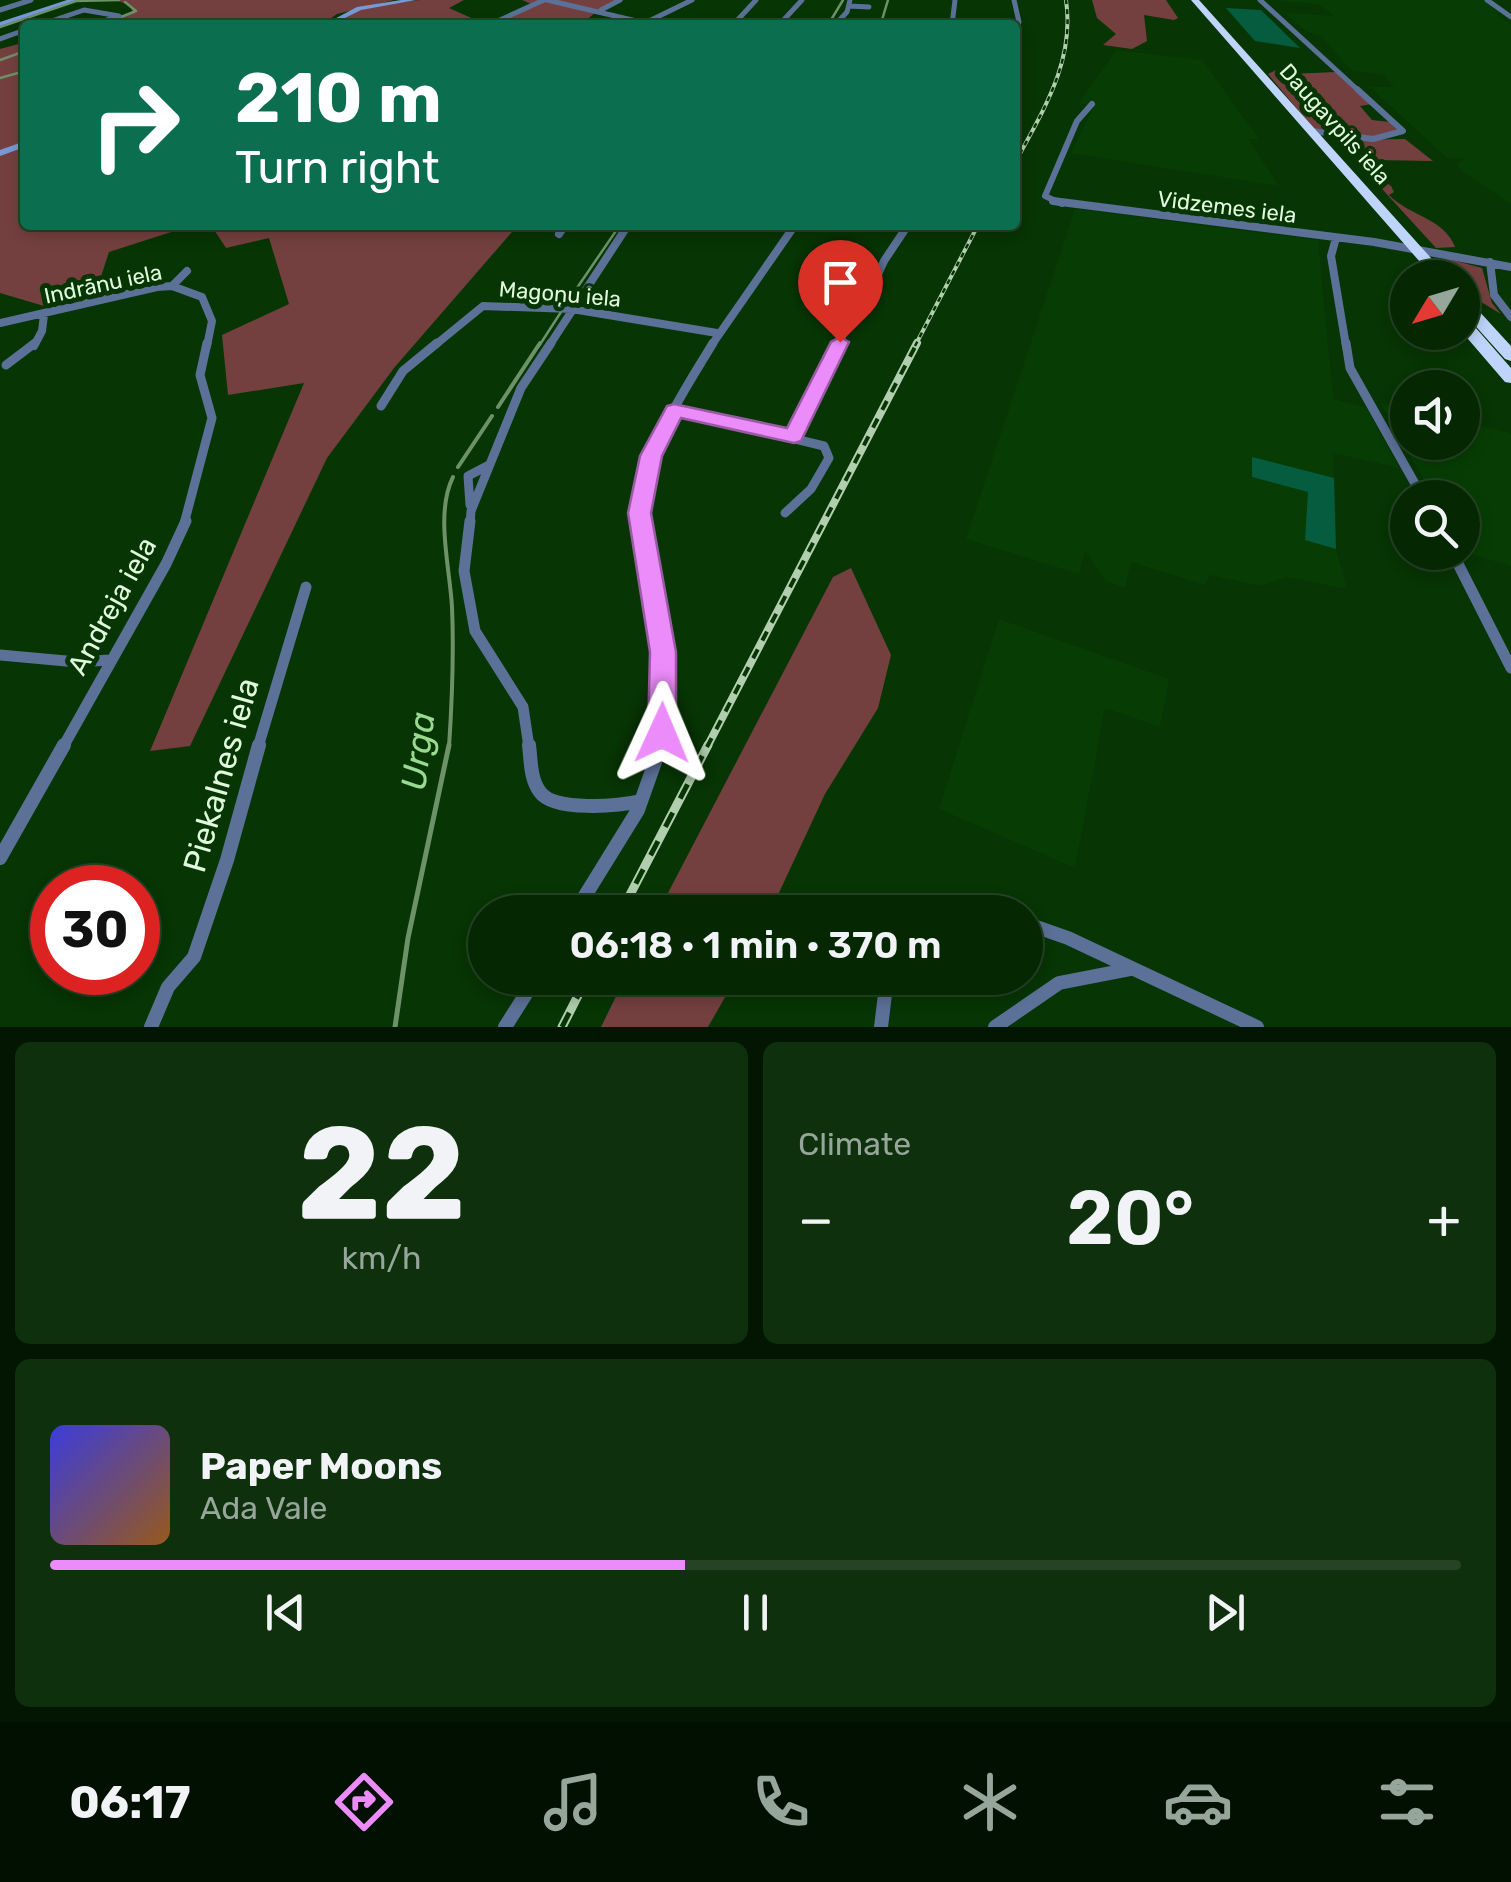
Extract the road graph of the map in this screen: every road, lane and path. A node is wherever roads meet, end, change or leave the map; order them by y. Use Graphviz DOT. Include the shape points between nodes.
graph roads {
  1 [pos="32,0"];
  2 [pos="73,0"];
  3 [pos="413,0"];
  4 [pos="546,0"];
  5 [pos="620,0"];
  6 [pos="692,0"];
  7 [pos="756,0"];
  8 [pos="802,0"];
  9 [pos="1186,0"];
  10 [pos="1195,0"];
  11 [pos="1260,0"];
  12 [pos="1487,0"];
  13 [pos="849,3"];
  14 [pos="869,8"];
  15 [pos="0,10"];
  16 [pos="601,10"];
  17 [pos="1511,17"];
  18 [pos="55,20"];
  19 [pos="107,20"];
  20 [pos="335,20"];
  21 [pos="500,20"];
  22 [pos="628,20"];
  23 [pos="656,20"];
  24 [pos="738,20"];
  25 [pos="784,20"];
  26 [pos="0,24"];
  27 [pos="1092,104"];
  28 [pos="1312,131"];
  29 [pos="1337,138"];
  30 [pos="1324,144"];
  31 [pos="561,230"];
  32 [pos="625,230"];
  33 [pos="790,230"];
  34 [pos="905,230"];
  35 [pos="558,234"];
  36 [pos="1336,238"];
  37 [pos="1397,246"];
  38 [pos="1416,249"];
  39 [pos="1409,260"];
  40 [pos="1426,260"];
  41 [pos="1490,262"];
  42 [pos="1511,266"];
  43 [pos="187,271"];
  44 [pos="172,286"];
  45 [pos="868,296"];
  46 [pos="572,309"];
  47 [pos="44,315"];
  48 [pos="1511,317"];
  49 [pos="1480,321"];
  50 [pos="0,322"];
  51 [pos="717,333"];
  52 [pos="843,334"];
  53 [pos="1480,343"];
  54 [pos="1511,356"];
  55 [pos="200,362"];
  56 [pos="6,365"];
  57 [pos="1511,378"];
  58 [pos="381,406"];
  59 [pos="674,410"];
  60 [pos="794,436"];
  61 [pos="1413,480"];
  62 [pos="785,513"];
  63 [pos="1461,570"];
  64 [pos="306,587"];
  65 [pos="0,654"];
  66 [pos="110,660"];
  67 [pos="1511,668"];
  68 [pos="640,801"];
  69 [pos="0,858"];
  70 [pos="586,895"];
  71 [pos="1043,930"];
  72 [pos="1131,969"];
  73 [pos="526,995"];
  74 [pos="885,995"];
  75 [pos="151,1027"];
  76 [pos="506,1027"];
  77 [pos="881,1027"];
  78 [pos="995,1027"];
  79 [pos="1257,1027"];
  1 -- 15 [label="street"];
  2 -- 26 [label="street"];
  3 -- 20 [label="street" via="358,8"];
  4 -- 16 [label="street"];
  4 -- 21 [label="street"];
  5 -- 16 [label="street"];
  6 -- 23 [label="street"];
  7 -- 24 [label="street"];
  8 -- 25 [label="street"];
  9 -- 37 [label="highway, Daugavpils iela"];
  10 -- 28 [label="highway, Daugavpils iela"];
  11 -- 29 [label="street" via="1403,131 1395,137"];
  12 -- 17 [label="street"];
  13 -- 14 [label="street"];
  16 -- 22 [label="street"];
  18 -- 19 [label="street" via="84,10 119,16"];
  27 -- 36 [label="street, Vidzemes iela" via="1074,124 1048,200"];
  28 -- 29 [label="street"];
  28 -- 30 [label="highway, Daugavpils iela"];
  29 -- 30 [label="street"];
  30 -- 38 [label="highway, Daugavpils iela"];
  31 -- 35 [label="street"];
  32 -- 46 [label="street"];
  33 -- 51 [label="street"];
  34 -- 45 [label="street"];
  36 -- 37 [label="street, Vidzemes iela"];
  36 -- 61 [label="street" via="1331,256 1350,368"];
  37 -- 38 [label="street, Vidzemes iela"];
  37 -- 39 [label="highway, Daugavpils iela"];
  38 -- 40 [label="highway, Daugavpils iela"];
  38 -- 41 [label="street, Vidzemes iela"];
  41 -- 42 [label="street, Vidzemes iela"];
  41 -- 48 [label="street" via="1494,295"];
  43 -- 44 [label="street"];
  44 -- 47 [label="street, Indrānu iela"];
  44 -- 55 [label="street, Indrānu iela" via="202,297 208,308 210,334"];
  46 -- 51 [label="street, Magoņu iela"];
  46 -- 58 [label="street, Magoņu iela" via="482,306 403,371"];
  46 -- 68 [label="street" via="530,370 489,465 471,511 464,571 474,631 523,707 541,795 552,802 614,807"];
  47 -- 50 [label="street, Indrānu iela"];
  47 -- 56 [label="street" via="32,348"];
  49 -- 54 [label="highway"];
  51 -- 59 [label="street"];
  52 -- 60 [label="street"];
  53 -- 57 [label="highway"];
  55 -- 66 [label="street, Andreja iela" via="212,418 186,520"];
  59 -- 60 [label="street"];
  59 -- 68 [label="street" via="640,497 663,652 663,696 659,752"];
  60 -- 62 [label="street" via="824,446 829,458 811,492"];
  63 -- 67 [label="street"];
  64 -- 75 [label="street, Piekalnes iela" via="194,957 168,986"];
  65 -- 66 [label="street"];
  66 -- 69 [label="street, Andreja iela"];
  68 -- 70 [label="street"];
  71 -- 72 [label="street"];
  72 -- 78 [label="street" via="1058,982"];
  72 -- 79 [label="street"];
  73 -- 76 [label="street"];
  74 -- 77 [label="street"];
}
